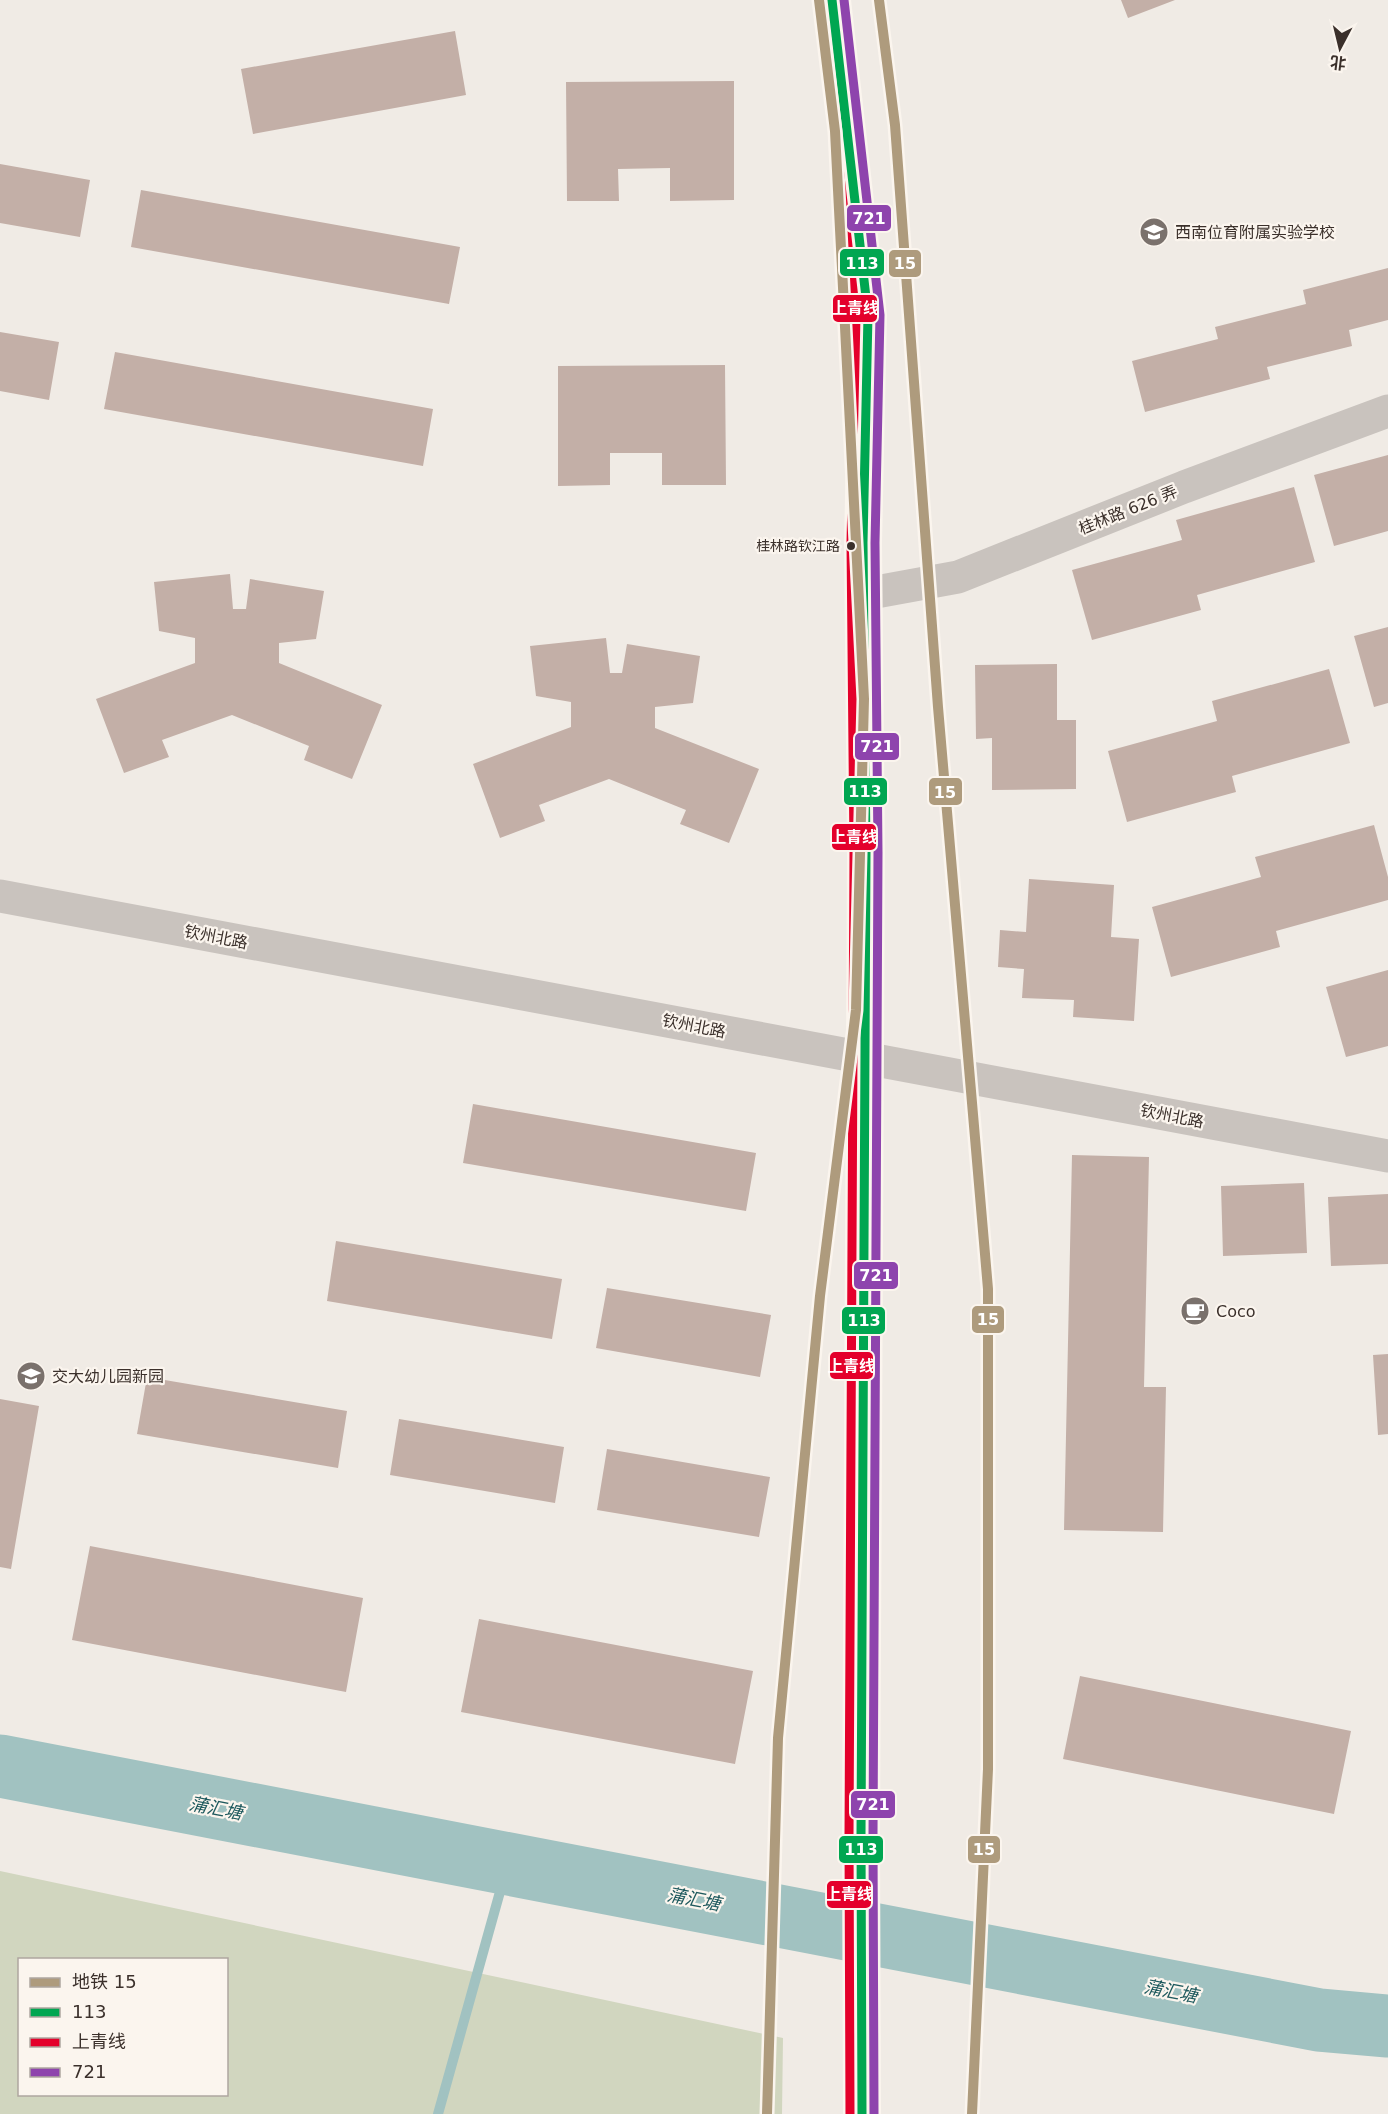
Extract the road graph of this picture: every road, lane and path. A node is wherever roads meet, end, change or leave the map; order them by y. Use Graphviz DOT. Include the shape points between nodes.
graph roads {
  1 [pos="832,0"];
  2 [pos="1388,411"];
  3 [pos="865,594"];
  4 [pos="0,896"];
  5 [pos="865,1058"];
  6 [pos="1388,1156"];
  7 [pos="862,2114"];
  1 -- 3 [label="main road" via="867,315"];
  2 -- 3 [label="street, 桂林路 626 弄" via="1184,487 958,578"];
  3 -- 5 [label="main road"];
  4 -- 5 [label="street, 钦州北路"];
  5 -- 6 [label="street, 钦州北路"];
  5 -- 7 [label="main road"];
}
